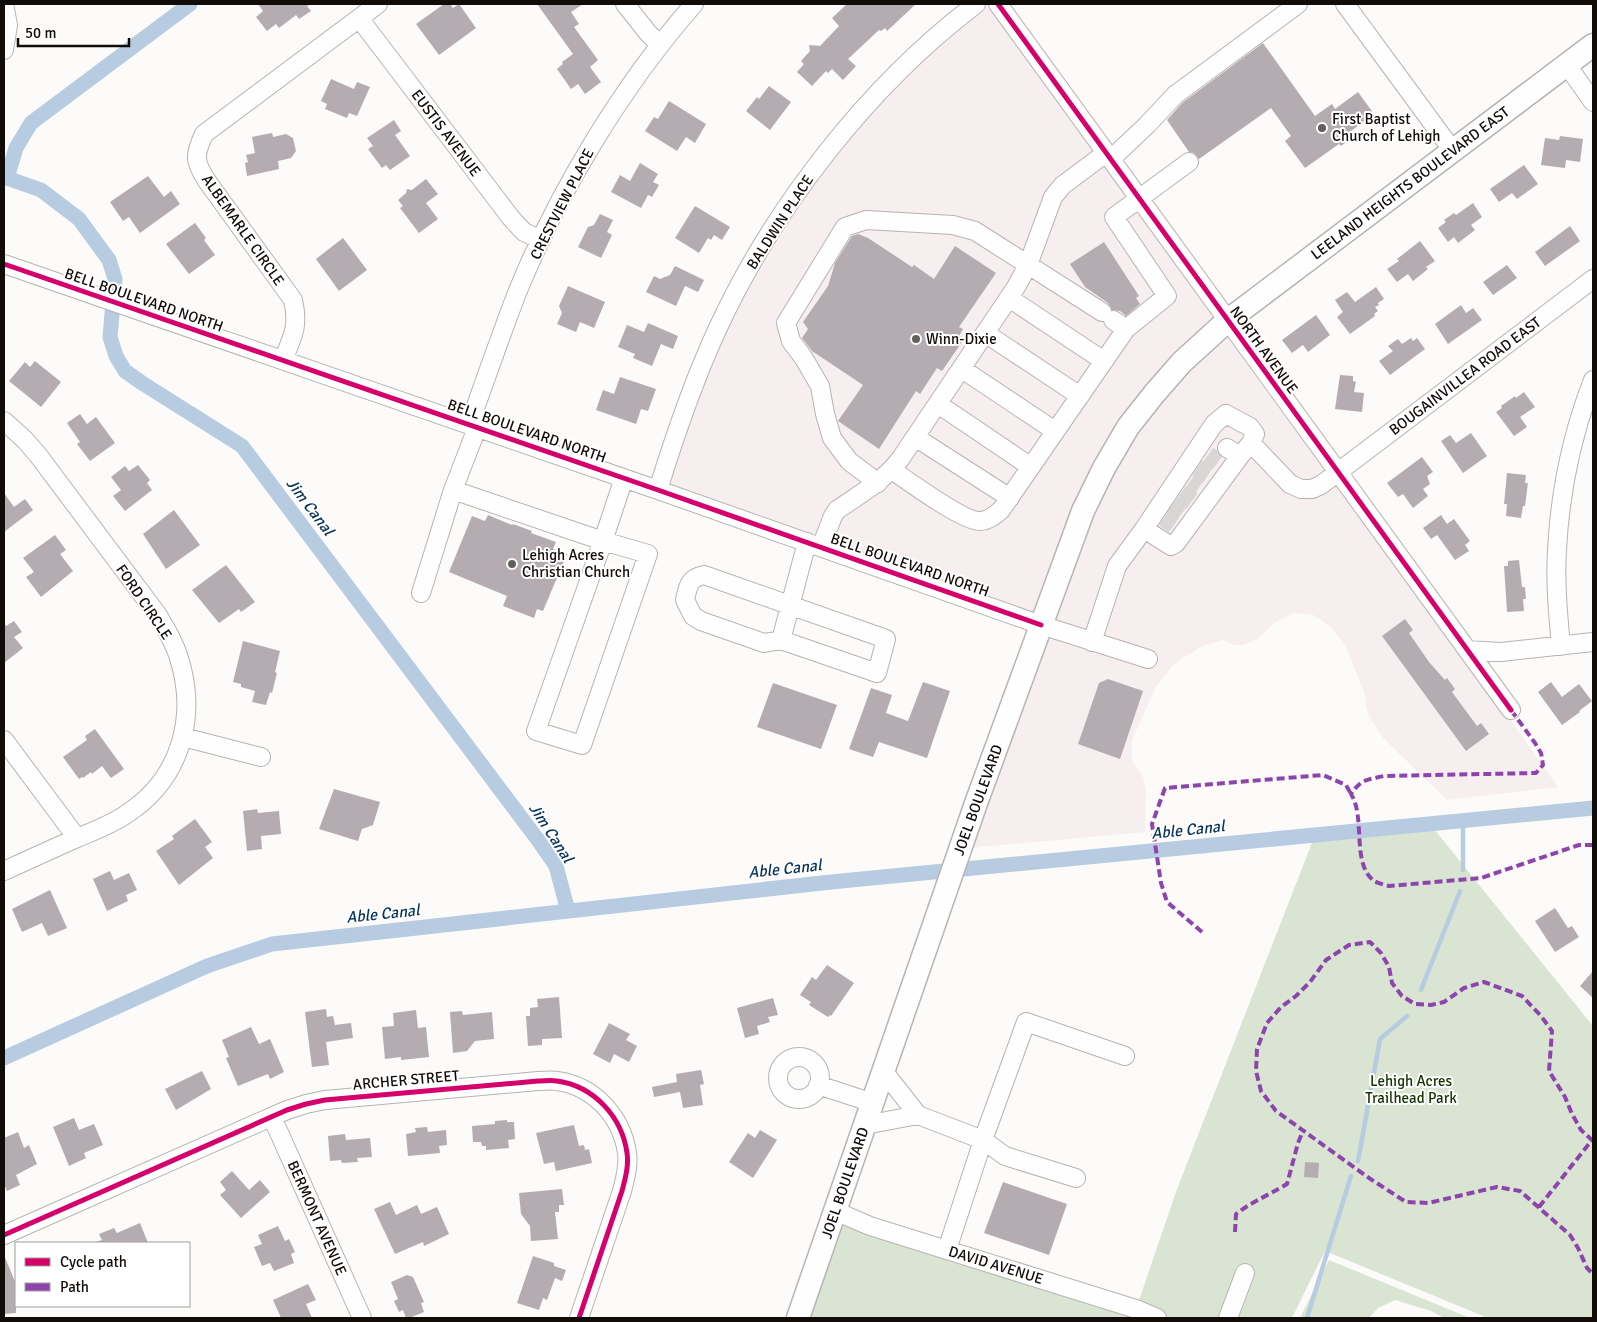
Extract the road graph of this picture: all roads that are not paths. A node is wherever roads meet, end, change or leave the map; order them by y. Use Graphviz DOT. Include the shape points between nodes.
graph roads {
  1 [pos="4,4"];
  2 [pos="378,4"];
  3 [pos="625,4"];
  4 [pos="694,4"];
  5 [pos="976,4"];
  6 [pos="998,4"];
  7 [pos="1298,4"];
  8 [pos="1345,4"];
  9 [pos="359,18"];
  10 [pos="660,45"];
  11 [pos="1593,45"];
  12 [pos="4,50"];
  13 [pos="1567,65"];
  14 [pos="1593,102"];
  15 [pos="1453,151"];
  16 [pos="1109,156"];
  17 [pos="1190,162"];
  18 [pos="1140,199"];
  19 [pos="541,240"];
  20 [pos="4,264"];
  21 [pos="1028,265"];
  22 [pos="1593,280"];
  23 [pos="1009,298"];
  24 [pos="1114,320"];
  25 [pos="1227,321"];
  26 [pos="986,333"];
  27 [pos="283,360"];
  28 [pos="1104,361"];
  29 [pos="962,368"];
  30 [pos="1593,380"];
  31 [pos="1080,396"];
  32 [pos="938,404"];
  33 [pos="4,420"];
  34 [pos="473,426"];
  35 [pos="1055,431"];
  36 [pos="916,437"];
  37 [pos="1251,443"];
  38 [pos="1030,467"];
  39 [pos="892,470"];
  40 [pos="1337,473"];
  41 [pos="624,478"];
  42 [pos="878,483"];
  43 [pos="1195,484"];
  44 [pos="453,490"];
  45 [pos="658,490"];
  46 [pos="1010,498"];
  47 [pos="1144,529"];
  48 [pos="603,541"];
  49 [pos="814,544"];
  50 [pos="421,593"];
  51 [pos="790,605"];
  52 [pos="1041,625"];
  53 [pos="781,640"];
  54 [pos="1092,642"];
  55 [pos="1593,642"];
  56 [pos="1561,646"];
  57 [pos="1467,650"];
  58 [pos="1148,659"];
  59 [pos="1510,710"];
  60 [pos="182,737"];
  61 [pos="4,740"];
  62 [pos="261,758"];
  63 [pos="77,838"];
  64 [pos="4,871"];
  65 [pos="1125,1056"];
  66 [pos="884,1072"];
  67 [pos="818,1086"];
  68 [pos="873,1103"];
  69 [pos="918,1115"];
  70 [pos="272,1117"];
  71 [pos="865,1125"];
  72 [pos="983,1140"];
  73 [pos="1076,1178"];
  74 [pos="835,1211"];
  75 [pos="4,1235"];
  76 [pos="947,1250"];
  77 [pos="1245,1273"];
  78 [pos="362,1318"];
  79 [pos="579,1318"];
  80 [pos="798,1318"];
  81 [pos="1158,1318"];
  82 [pos="1228,1318"];
  1 -- 12 [label="street" via="8,25"];
  2 -- 9 [label="street, ALBEMARLE CIRCLE"];
  3 -- 10 [label="street"];
  4 -- 10 [label="street, CRESTVIEW PLACE"];
  5 -- 45 [label="street, BALDWIN PLACE" via="919,53 841,134 769,234 718,329 683,415"];
  6 -- 16 [label="street, NORTH AVENUE"];
  7 -- 16 [label="street" via="1175,95 1147,125"];
  8 -- 15 [label="street"];
  9 -- 19 [label="street, EUSTIS AVENUE" via="511,218 524,232"];
  9 -- 27 [label="street, ALBEMARLE CIRCLE" via="204,134 196,151 203,174 293,300 296,316 294,333"];
  10 -- 19 [label="street, CRESTVIEW PLACE" via="603,126"];
  11 -- 13 [label="main road, LEELAND HEIGHTS BOULEVARD EAST"];
  13 -- 14 [label="street"];
  13 -- 15 [label="main road, LEELAND HEIGHTS BOULEVARD EAST"];
  15 -- 25 [label="main road, LEELAND HEIGHTS BOULEVARD EAST"];
  16 -- 18 [label="street, NORTH AVENUE"];
  16 -- 21 [label="street" via="1063,185 1054,196"];
  17 -- 18 [label="street"];
  18 -- 24 [label="street" via="1114,217 1167,296"];
  18 -- 25 [label="street, NORTH AVENUE"];
  19 -- 34 [label="street, CRESTVIEW PLACE" via="518,292"];
  20 -- 27 [label="street, BELL BOULEVARD NORTH"];
  21 -- 23 [label="street"];
  21 -- 24 [label="street"];
  21 -- 42 [label="street" via="975,231 953,225 866,220 845,227 786,323 790,341 820,386 832,438 849,461"];
  22 -- 40 [label="street, BOUGAINVILLEA ROAD EAST"];
  23 -- 26 [label="street"];
  23 -- 28 [label="street"];
  24 -- 28 [label="street"];
  25 -- 40 [label="street, NORTH AVENUE"];
  25 -- 52 [label="main road, JOEL BOULEVARD" via="1182,362 1128,427 1083,511"];
  26 -- 29 [label="street"];
  26 -- 31 [label="street"];
  27 -- 34 [label="street, BELL BOULEVARD NORTH"];
  28 -- 31 [label="street"];
  29 -- 32 [label="street"];
  29 -- 35 [label="street"];
  30 -- 56 [label="street" via="1576,433 1560,515 1557,601"];
  31 -- 35 [label="street"];
  32 -- 36 [label="street"];
  32 -- 38 [label="street"];
  33 -- 60 [label="street, FORD CIRCLE" via="38,455 168,633 183,675 186,714"];
  34 -- 41 [label="street, BELL BOULEVARD NORTH"];
  34 -- 44 [label="street, CRESTVIEW PLACE"];
  35 -- 38 [label="street"];
  36 -- 39 [label="street"];
  36 -- 46 [label="street"];
  37 -- 40 [label="street, BOUGAINVILLEA ROAD EAST" via="1290,484 1301,488 1312,489"];
  37 -- 43 [label="street"];
  37 -- 43 [label="street" via="1255,434 1250,427 1226,414 1214,424"];
  38 -- 46 [label="street"];
  39 -- 42 [label="street"];
  39 -- 46 [label="street" via="965,518 980,521 992,517"];
  40 -- 57 [label="street, NORTH AVENUE"];
  41 -- 45 [label="street, BELL BOULEVARD NORTH"];
  41 -- 48 [label="street"];
  42 -- 49 [label="street" via="837,510"];
  43 -- 47 [label="street"];
  43 -- 47 [label="street" via="1176,543 1171,546"];
  44 -- 48 [label="street"];
  44 -- 50 [label="street, CRESTVIEW PLACE"];
  45 -- 49 [label="street, BELL BOULEVARD NORTH"];
  47 -- 54 [label="street" via="1117,566"];
  48 -- 48 [label="street" via="648,554 582,745 536,731"];
  49 -- 51 [label="street"];
  49 -- 52 [label="street, BELL BOULEVARD NORTH"];
  51 -- 53 [label="street"];
  51 -- 53 [label="street" via="704,575 696,577 688,585 687,606 701,621 764,643"];
  51 -- 53 [label="street" via="886,639 877,673"];
  52 -- 54 [label="street, BELL BOULEVARD NORTH"];
  52 -- 66 [label="main road, JOEL BOULEVARD"];
  54 -- 58 [label="street, BELL BOULEVARD NORTH"];
  55 -- 56 [label="street"];
  56 -- 57 [label="street" via="1500,652"];
  57 -- 59 [label="street, NORTH AVENUE"];
  60 -- 62 [label="street"];
  60 -- 63 [label="street, FORD CIRCLE" via="177,757 167,775 142,803 112,823"];
  61 -- 63 [label="street"];
  63 -- 64 [label="street, FORD CIRCLE"];
  65 -- 72 [label="street" via="1026,1022"];
  66 -- 68 [label="main road, JOEL BOULEVARD"];
  66 -- 69 [label="street"];
  67 -- 68 [label="street"];
  68 -- 71 [label="main road, JOEL BOULEVARD"];
  69 -- 71 [label="street"];
  69 -- 72 [label="street"];
  70 -- 75 [label="street, ARCHER STREET"];
  70 -- 78 [label="street, BERMONT AVENUE"];
  70 -- 79 [label="street, ARCHER STREET" via="325,1100 538,1080 576,1086 594,1096 616,1120 623,1136 627,1173"];
  71 -- 74 [label="main road, JOEL BOULEVARD"];
  72 -- 73 [label="street" via="1005,1156"];
  72 -- 76 [label="street"];
  74 -- 76 [label="street, DAVID AVENUE" via="870,1226"];
  74 -- 80 [label="main road, JOEL BOULEVARD"];
  76 -- 81 [label="street, DAVID AVENUE"];
  77 -- 82 [label="street"];
}
